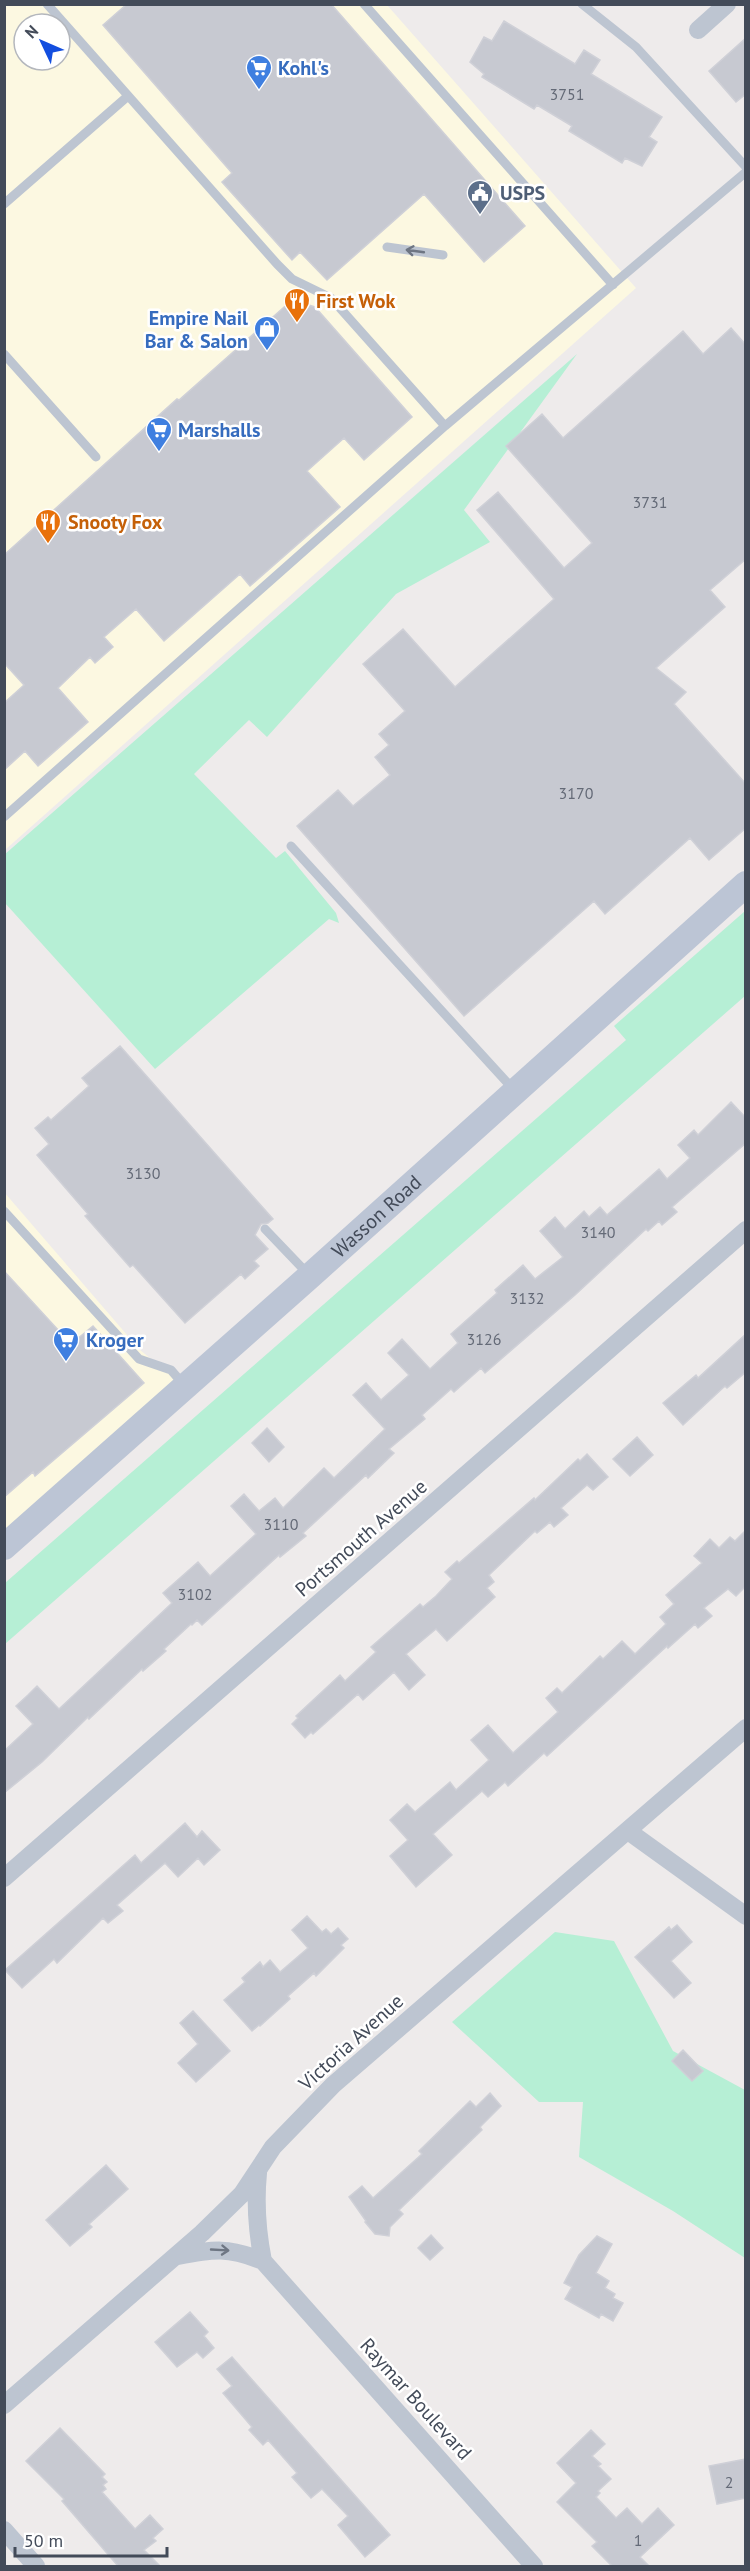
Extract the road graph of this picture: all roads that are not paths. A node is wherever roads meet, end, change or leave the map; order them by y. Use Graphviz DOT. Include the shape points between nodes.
graph roads {
  1 [pos="47,4"];
  2 [pos="364,4"];
  3 [pos="582,4"];
  4 [pos="727,4"];
  5 [pos="698,30"];
  6 [pos="128,96"];
  7 [pos="746,169"];
  8 [pos="4,204"];
  9 [pos="387,247"];
  10 [pos="443,255"];
  11 [pos="613,285"];
  12 [pos="4,354"];
  13 [pos="445,426"];
  14 [pos="96,457"];
  15 [pos="4,817"];
  16 [pos="291,846"];
  17 [pos="746,884"];
  18 [pos="515,1092"];
  19 [pos="4,1211"];
  20 [pos="265,1229"];
  21 [pos="746,1230"];
  22 [pos="310,1276"];
  23 [pos="186,1387"];
  24 [pos="4,1547"];
  25 [pos="746,1728"];
  26 [pos="628,1831"];
  27 [pos="4,1878"];
  28 [pos="746,1916"];
  29 [pos="258,2172"];
  30 [pos="176,2256"];
  31 [pos="263,2261"];
  32 [pos="4,2405"];
  33 [pos="5,2532"];
  34 [pos="36,2566"];
  35 [pos="534,2566"];
  1 -- 6 [label="lane"];
  2 -- 11 [label="lane"];
  3 -- 7 [label="lane" via="636,47"];
  4 -- 5 [label="street"];
  6 -- 8 [label="lane"];
  6 -- 13 [label="lane" via="277,264 292,279 331,298"];
  7 -- 11 [label="lane"];
  10 -- 9 [label="lane, one-way"];
  11 -- 13 [label="lane"];
  12 -- 14 [label="lane"];
  13 -- 15 [label="lane"];
  16 -- 18 [label="lane"];
  17 -- 18 [label="street, Wasson Road"];
  18 -- 22 [label="street, Wasson Road"];
  19 -- 23 [label="lane" via="139,1359 171,1370"];
  20 -- 22 [label="lane"];
  21 -- 27 [label="street, Portsmouth Avenue"];
  22 -- 23 [label="street, Wasson Road"];
  23 -- 24 [label="street, Wasson Road"];
  25 -- 26 [label="street, Victoria Avenue"];
  26 -- 28 [label="street"];
  26 -- 29 [label="street, Victoria Avenue" via="333,2085 273,2147"];
  29 -- 30 [label="street, Victoria Avenue" via="242,2194"];
  29 -- 31 [label="street" via="255,2201"];
  30 -- 31 [label="street, Raymar Boulevard, one-way" via="214,2249 242,2252"];
  30 -- 32 [label="street, Victoria Avenue"];
  31 -- 35 [label="street, Raymar Boulevard"];
  33 -- 34 [label="street"];
}
